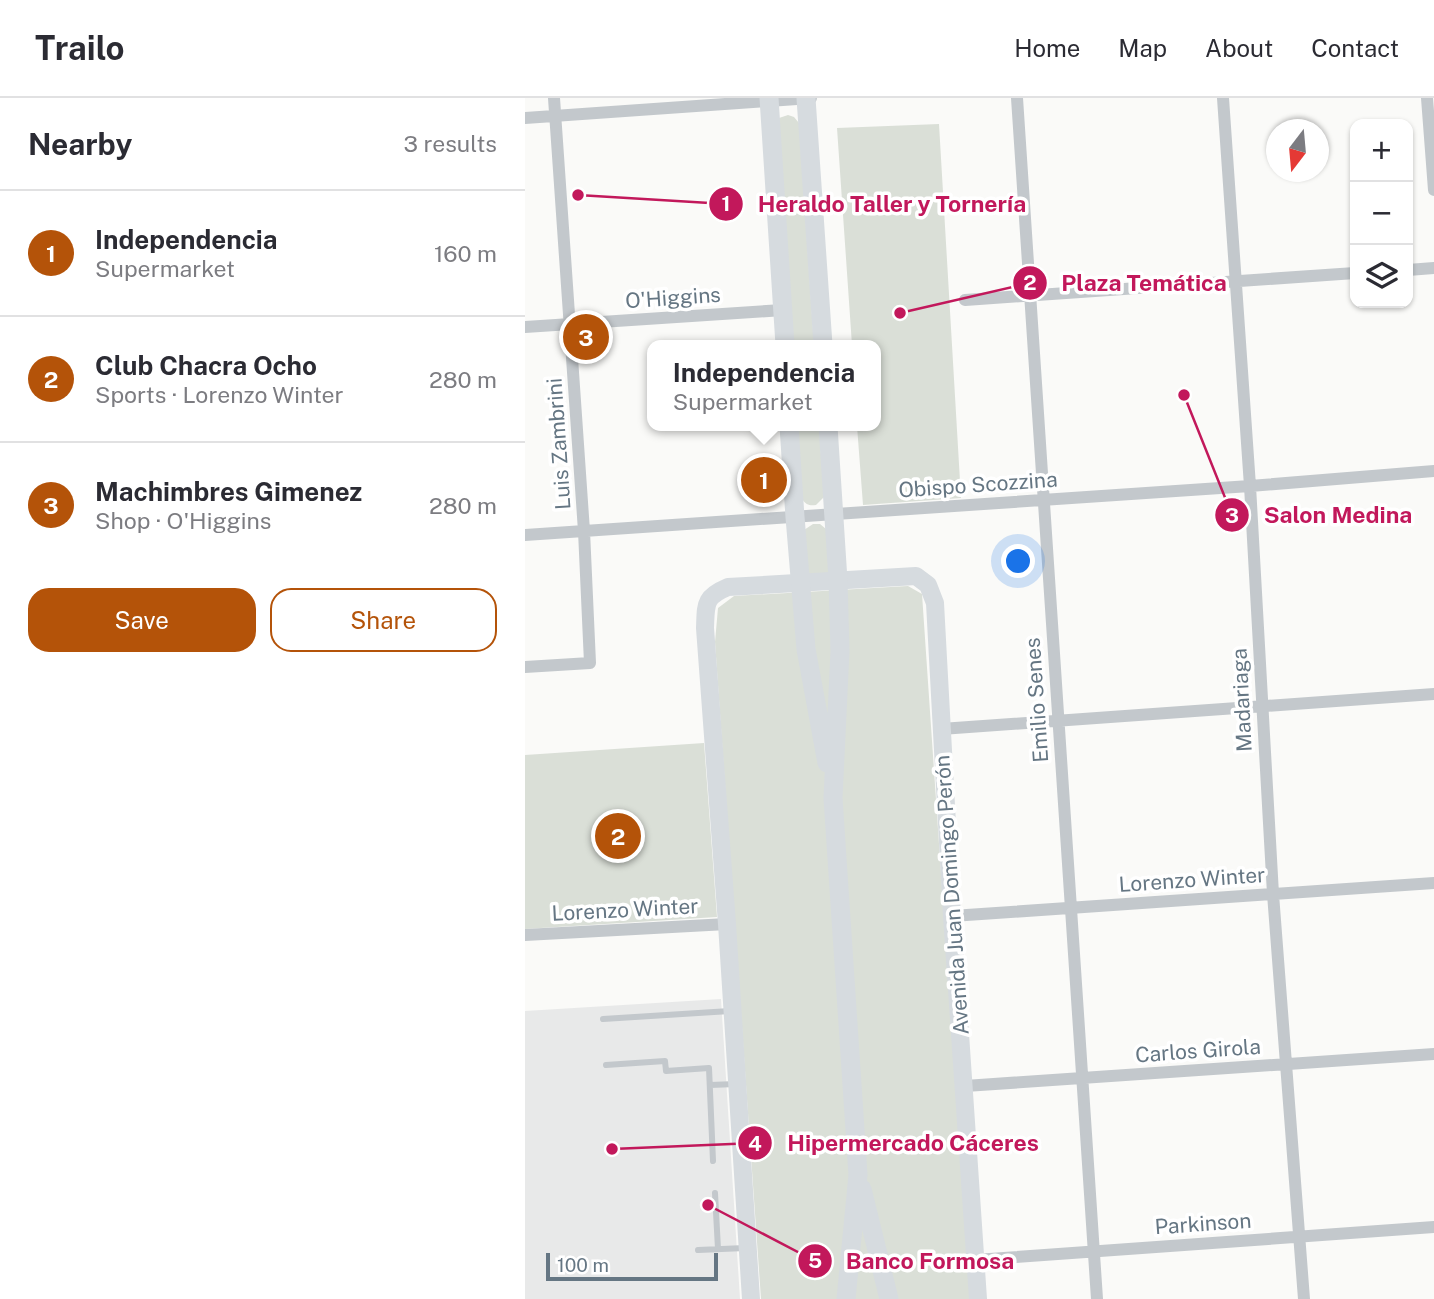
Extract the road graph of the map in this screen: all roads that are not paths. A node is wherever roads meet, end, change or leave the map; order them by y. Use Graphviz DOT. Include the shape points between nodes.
graph roads {
  1 [pos="554,98"];
  2 [pos="806,98"];
  3 [pos="813,98"];
  4 [pos="1017,98"];
  5 [pos="1223,98"];
  6 [pos="1427,98"];
  7 [pos="769,100"];
  8 [pos="555,116"];
  9 [pos="525,118"];
  10 [pos="1434,190"];
  11 [pos="1434,268"];
  12 [pos="1413,270"];
  13 [pos="1350,273"];
  14 [pos="1236,282"];
  15 [pos="1030,296"];
  16 [pos="965,300"];
  17 [pos="783,310"];
  18 [pos="570,324"];
  19 [pos="525,327"];
  20 [pos="785,340"];
  21 [pos="823,340"];
  22 [pos="789,431"];
  23 [pos="828,431"];
  24 [pos="1434,471"];
  25 [pos="1250,486"];
  26 [pos="1043,500"];
  27 [pos="835,514"];
  28 [pos="795,517"];
  29 [pos="584,531"];
  30 [pos="525,536"];
  31 [pos="838,580"];
  32 [pos="801,583"];
  33 [pos="525,667"];
  34 [pos="1434,694"];
  35 [pos="1262,706"];
  36 [pos="1058,721"];
  37 [pos="941,729"];
  38 [pos="833,799"];
  39 [pos="1434,883"];
  40 [pos="1273,894"];
  41 [pos="1070,907"];
  42 [pos="952,916"];
  43 [pos="727,924"];
  44 [pos="525,935"];
  45 [pos="732,1011"];
  46 [pos="603,1019"];
  47 [pos="1434,1055"];
  48 [pos="606,1065"];
  49 [pos="1286,1065"];
  50 [pos="1082,1079"];
  51 [pos="737,1084"];
  52 [pos="710,1085"];
  53 [pos="965,1086"];
  54 [pos="713,1161"];
  55 [pos="858,1175"];
  56 [pos="715,1193"];
  57 [pos="1434,1227"];
  58 [pos="1299,1236"];
  59 [pos="747,1248"];
  60 [pos="718,1249"];
  61 [pos="698,1250"];
  62 [pos="1093,1252"];
  63 [pos="975,1259"];
  64 [pos="751,1299"];
  65 [pos="846,1299"];
  66 [pos="889,1299"];
  67 [pos="978,1299"];
  68 [pos="1097,1299"];
  69 [pos="1304,1299"];
  1 -- 8 [label="street, Luis Zambrini"];
  2 -- 3 [label="street"];
  2 -- 7 [label="street"];
  2 -- 21 [label="main road"];
  4 -- 15 [label="street, Emilio Senes"];
  5 -- 14 [label="street, Madariaga"];
  6 -- 10 [label="street"];
  7 -- 8 [label="street"];
  7 -- 17 [label="main road"];
  8 -- 9 [label="street"];
  8 -- 18 [label="street, Luis Zambrini"];
  11 -- 12 [label="street"];
  13 -- 14 [label="street"];
  14 -- 15 [label="street"];
  14 -- 25 [label="street, Madariaga"];
  15 -- 16 [label="street"];
  15 -- 26 [label="street, Emilio Senes"];
  17 -- 18 [label="street, O'Higgins"];
  17 -- 20 [label="main road"];
  18 -- 19 [label="street, O'Higgins"];
  18 -- 29 [label="street, Luis Zambrini"];
  22 -- 28 [label="main road"];
  23 -- 27 [label="main road"];
  24 -- 25 [label="street, Obispo Scozzina"];
  25 -- 26 [label="street, Obispo Scozzina"];
  25 -- 35 [label="street, Madariaga"];
  26 -- 27 [label="street, Obispo Scozzina"];
  26 -- 36 [label="street, Emilio Senes"];
  27 -- 28 [label="street, Obispo Scozzina"];
  27 -- 31 [label="main road"];
  28 -- 29 [label="street, Obispo Scozzina"];
  28 -- 32 [label="main road"];
  29 -- 30 [label="street, Obispo Scozzina"];
  29 -- 33 [label="street, Luis Zambrini" via="590,663"];
  31 -- 32 [label="main road, Avenida Juan Domingo Perón"];
  31 -- 37 [label="main road, Avenida Juan Domingo Perón" via="916,576 928,585 935,603"];
  31 -- 38 [label="main road" via="840,651"];
  32 -- 38 [label="main road" via="806,649"];
  32 -- 43 [label="main road" via="728,587 706,602"];
  34 -- 35 [label="street"];
  35 -- 36 [label="street"];
  35 -- 40 [label="street, Madariaga"];
  36 -- 37 [label="street"];
  36 -- 41 [label="street, Emilio Senes"];
  37 -- 42 [label="main road, Avenida Juan Domingo Perón"];
  38 -- 55 [label="main road"];
  39 -- 40 [label="street, Lorenzo Winter"];
  40 -- 41 [label="street, Lorenzo Winter"];
  40 -- 49 [label="street, Madariaga"];
  41 -- 42 [label="street, Lorenzo Winter"];
  41 -- 50 [label="street, Emilio Senes"];
  42 -- 53 [label="main road, Avenida Juan Domingo Perón"];
  43 -- 44 [label="street, Lorenzo Winter"];
  43 -- 45 [label="main road"];
  45 -- 46 [label="lane"];
  45 -- 51 [label="main road"];
  47 -- 49 [label="street, Carlos Girola"];
  48 -- 52 [label="lane" via="665,1061 666,1070 709,1068"];
  49 -- 50 [label="street, Carlos Girola"];
  49 -- 58 [label="street, Madariaga"];
  50 -- 53 [label="street, Carlos Girola"];
  50 -- 62 [label="street, Emilio Senes"];
  51 -- 52 [label="lane"];
  51 -- 59 [label="main road"];
  52 -- 54 [label="lane"];
  53 -- 63 [label="main road, Avenida Juan Domingo Perón"];
  55 -- 65 [label="main road"];
  55 -- 66 [label="main road"];
  56 -- 60 [label="lane"];
  57 -- 58 [label="street, Parkinson"];
  58 -- 62 [label="street, Parkinson"];
  58 -- 69 [label="street, Madariaga"];
  59 -- 60 [label="lane"];
  59 -- 64 [label="main road"];
  60 -- 61 [label="lane"];
  62 -- 63 [label="street, Parkinson"];
  62 -- 68 [label="street, Emilio Senes"];
  63 -- 67 [label="main road, Avenida Juan Domingo Perón"];
}
